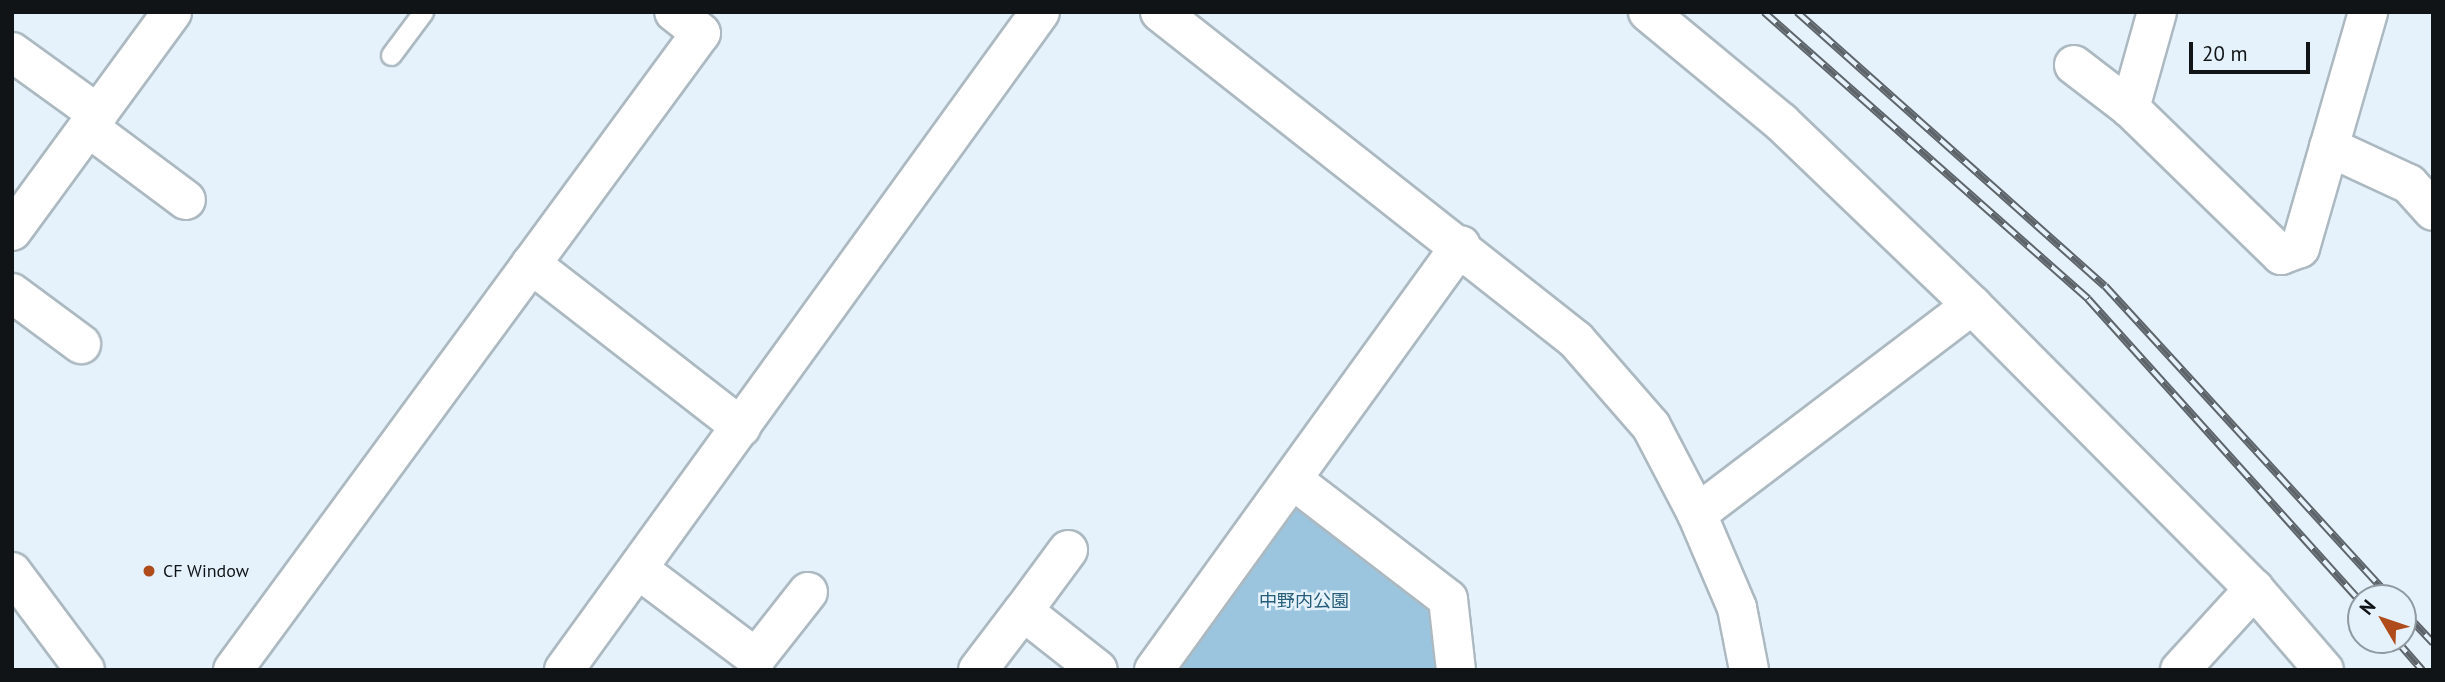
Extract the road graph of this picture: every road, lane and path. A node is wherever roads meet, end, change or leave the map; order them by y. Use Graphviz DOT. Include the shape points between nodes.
graph roads {
  1 [pos="423,12"];
  2 [pos="674,12"];
  3 [pos="1040,12"];
  4 [pos="1160,12"];
  5 [pos="1648,12"];
  6 [pos="2157,12"];
  7 [pos="2368,12"];
  8 [pos="162,16"];
  9 [pos="12,52"];
  10 [pos="391,55"];
  11 [pos="2074,65"];
  12 [pos="2130,108"];
  13 [pos="93,121"];
  14 [pos="2329,147"];
  15 [pos="187,200"];
  16 [pos="2433,211"];
  17 [pos="12,231"];
  18 [pos="1461,246"];
  19 [pos="531,264"];
  20 [pos="12,293"];
  21 [pos="1972,305"];
  22 [pos="81,344"];
  23 [pos="741,427"];
  24 [pos="1293,480"];
  25 [pos="1697,514"];
  26 [pos="1069,550"];
  27 [pos="638,569"];
  28 [pos="12,572"];
  29 [pos="2253,589"];
  30 [pos="808,592"];
  31 [pos="1023,611"];
  32 [pos="85,670"];
  33 [pos="233,670"];
  34 [pos="564,670"];
  35 [pos="978,670"];
  36 [pos="1098,670"];
  37 [pos="1154,670"];
  38 [pos="1456,670"];
  39 [pos="1749,670"];
  40 [pos="2180,670"];
  41 [pos="2324,670"];
  1 -- 10 [label="lane"];
  2 -- 19 [label="street" via="701,33"];
  3 -- 23 [label="street"];
  4 -- 18 [label="street"];
  5 -- 21 [label="street" via="1781,122"];
  6 -- 12 [label="street"];
  7 -- 14 [label="street"];
  8 -- 13 [label="street"];
  9 -- 13 [label="street"];
  11 -- 12 [label="street"];
  12 -- 14 [label="street" via="2281,255 2300,248"];
  13 -- 15 [label="street"];
  13 -- 17 [label="street"];
  14 -- 16 [label="street" via="2409,184"];
  18 -- 24 [label="street"];
  18 -- 25 [label="street" via="1576,340 1651,426"];
  19 -- 23 [label="street"];
  19 -- 33 [label="street"];
  20 -- 22 [label="street"];
  21 -- 25 [label="street"];
  21 -- 29 [label="street"];
  23 -- 27 [label="street"];
  24 -- 37 [label="street"];
  24 -- 38 [label="street" via="1448,599"];
  25 -- 39 [label="street" via="1737,608"];
  26 -- 31 [label="street"];
  27 -- 30 [label="street" via="756,658"];
  27 -- 34 [label="street"];
  28 -- 32 [label="street"];
  29 -- 40 [label="street"];
  29 -- 41 [label="street"];
  31 -- 35 [label="street"];
  31 -- 36 [label="street"];
}
